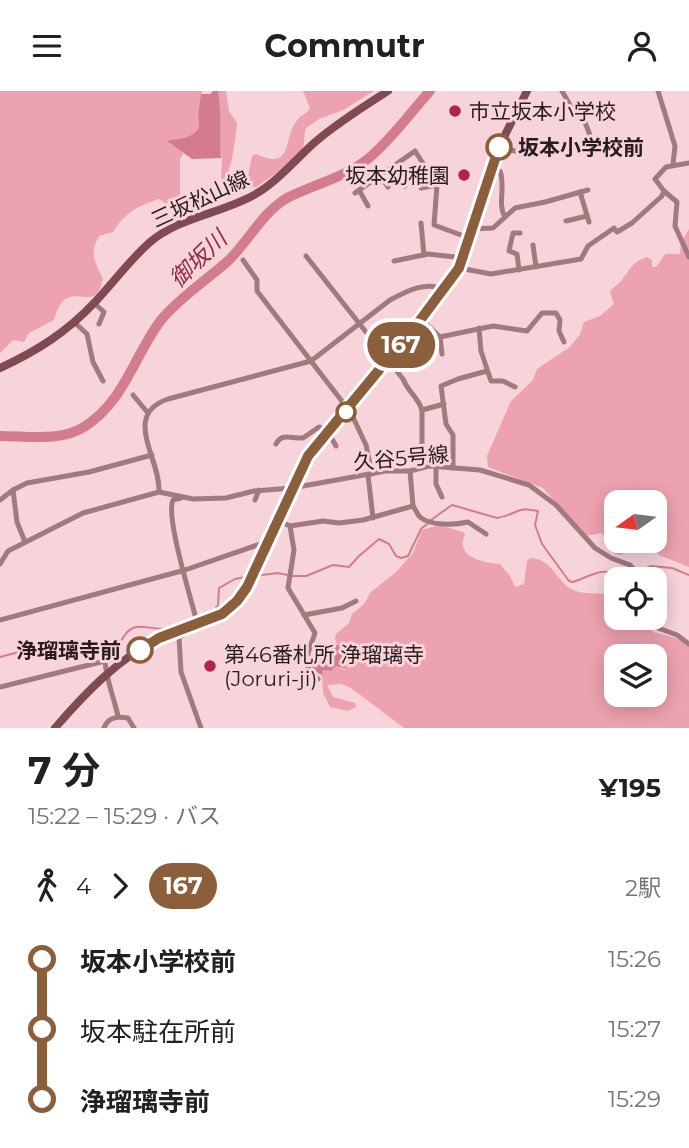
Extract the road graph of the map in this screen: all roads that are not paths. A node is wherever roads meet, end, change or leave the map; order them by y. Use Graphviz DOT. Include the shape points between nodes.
graph roads {
  1 [pos="388,91"];
  2 [pos="527,91"];
  3 [pos="562,91"];
  4 [pos="658,91"];
  5 [pos="601,143"];
  6 [pos="499,147"];
  7 [pos="515,151"];
  8 [pos="689,163"];
  9 [pos="673,164"];
  10 [pos="392,167"];
  11 [pos="491,168"];
  12 [pos="380,175"];
  13 [pos="437,184"];
  14 [pos="512,185"];
  15 [pos="405,186"];
  16 [pos="388,187"];
  17 [pos="504,187"];
  18 [pos="421,188"];
  19 [pos="588,190"];
  20 [pos="664,191"];
  21 [pos="580,192"];
  22 [pos="368,206"];
  23 [pos="505,218"];
  24 [pos="566,221"];
  25 [pos="421,223"];
  26 [pos="471,233"];
  27 [pos="520,233"];
  28 [pos="533,245"];
  29 [pos="424,255"];
  30 [pos="306,256"];
  31 [pos="689,257"];
  32 [pos="464,258"];
  33 [pos="243,260"];
  34 [pos="394,261"];
  35 [pos="536,267"];
  36 [pos="459,268"];
  37 [pos="519,270"];
  38 [pos="444,291"];
  39 [pos="94,303"];
  40 [pos="421,319"];
  41 [pos="74,323"];
  42 [pos="99,324"];
  43 [pos="360,325"];
  44 [pos="479,328"];
  45 [pos="440,337"];
  46 [pos="564,342"];
  47 [pos="442,355"];
  48 [pos="311,362"];
  49 [pos="387,362"];
  50 [pos="0,368"];
  51 [pos="487,372"];
  52 [pos="103,381"];
  53 [pos="515,387"];
  54 [pos="133,395"];
  55 [pos="444,404"];
  56 [pos="348,409"];
  57 [pos="422,410"];
  58 [pos="148,413"];
  59 [pos="328,432"];
  60 [pos="276,444"];
  61 [pos="336,446"];
  62 [pos="152,455"];
  63 [pos="436,467"];
  64 [pos="422,468"];
  65 [pos="453,468"];
  66 [pos="410,471"];
  67 [pos="370,474"];
  68 [pos="294,487"];
  69 [pos="13,490"];
  70 [pos="259,490"];
  71 [pos="159,492"];
  72 [pos="442,497"];
  73 [pos="184,498"];
  74 [pos="0,500"];
  75 [pos="255,500"];
  76 [pos="413,506"];
  77 [pos="373,518"];
  78 [pos="279,521"];
  79 [pos="290,526"];
  80 [pos="486,534"];
  81 [pos="270,540"];
  82 [pos="25,542"];
  83 [pos="0,564"];
  84 [pos="626,567"];
  85 [pos="185,570"];
  86 [pos="356,601"];
  87 [pos="304,615"];
  88 [pos="0,620"];
  89 [pos="197,623"];
  90 [pos="664,630"];
  91 [pos="689,644"];
  92 [pos="106,673"];
  93 [pos="318,680"];
  94 [pos="0,687"];
  95 [pos="118,716"];
  96 [pos="55,728"];
  97 [pos="104,728"];
  98 [pos="134,728"];
  99 [pos="201,728"];
  1 -- 39 [label="main road, 三坂松山線" via="342,121 253,195 160,235"];
  2 -- 6 [label="main road"];
  3 -- 5 [label="street" via="592,140"];
  4 -- 9 [label="street" via="675,146"];
  6 -- 7 [label="street"];
  6 -- 11 [label="main road"];
  8 -- 9 [label="street"];
  9 -- 20 [label="street" via="656,176"];
  10 -- 12 [label="street"];
  10 -- 13 [label="street" via="415,151"];
  10 -- 15 [label="street"];
  11 -- 17 [label="street" via="500,171"];
  11 -- 26 [label="main road"];
  12 -- 16 [label="street"];
  12 -- 22 [label="street" via="357,192"];
  13 -- 18 [label="street"];
  13 -- 26 [label="street" via="434,225"];
  14 -- 17 [label="street"];
  17 -- 23 [label="street" via="501,209"];
  19 -- 21 [label="street"];
  20 -- 31 [label="street" via="677,202 675,226"];
  20 -- 35 [label="street" via="632,223 617,232 614,228 589,246 581,259"];
  21 -- 23 [label="street" via="515,208"];
  21 -- 24 [label="street" via="588,219"];
  23 -- 26 [label="street" via="493,228"];
  25 -- 29 [label="street"];
  26 -- 32 [label="main road"];
  27 -- 37 [label="street" via="513,233 509,251 517,254"];
  28 -- 35 [label="street"];
  29 -- 32 [label="street"];
  29 -- 34 [label="street"];
  30 -- 43 [label="street"];
  32 -- 36 [label="main road"];
  33 -- 48 [label="street" via="257,280 257,291"];
  35 -- 37 [label="street"];
  36 -- 37 [label="street" via="491,274"];
  36 -- 38 [label="main road"];
  38 -- 40 [label="main road"];
  38 -- 43 [label="street" via="432,286 402,294"];
  39 -- 41 [label="main road, 三坂松山線"];
  39 -- 42 [label="street" via="104,312"];
  40 -- 45 [label="street"];
  40 -- 49 [label="main road"];
  41 -- 50 [label="main road, 三坂松山線" via="46,345"];
  41 -- 52 [label="street" via="87,334"];
  43 -- 48 [label="street"];
  43 -- 49 [label="street"];
  44 -- 45 [label="street"];
  44 -- 46 [label="street" via="527,331 542,313 556,313"];
  44 -- 51 [label="street"];
  45 -- 47 [label="street"];
  48 -- 56 [label="street"];
  48 -- 58 [label="street" via="168,399"];
  49 -- 56 [label="main road"];
  49 -- 57 [label="street"];
  51 -- 53 [label="street" via="491,381"];
  51 -- 55 [label="street" via="441,386"];
  54 -- 58 [label="street"];
  55 -- 57 [label="street"];
  55 -- 65 [label="street" via="446,424 453,435"];
  56 -- 59 [label="main road"];
  56 -- 67 [label="street" via="366,445"];
  57 -- 64 [label="street"];
  58 -- 62 [label="street" via="145,429"];
  59 -- 60 [label="street" via="319,427 303,438 285,436"];
  59 -- 61 [label="street"];
  59 -- 68 [label="main road" via="308,456"];
  62 -- 69 [label="street"];
  62 -- 71 [label="street"];
  63 -- 64 [label="street, 久谷5号線"];
  63 -- 65 [label="street, 久谷5号線"];
  63 -- 72 [label="street"];
  64 -- 66 [label="street, 久谷5号線"];
  65 -- 84 [label="street, 久谷5号線" via="490,472 529,485 556,505 595,548"];
  66 -- 67 [label="street, 久谷5号線"];
  66 -- 76 [label="street"];
  67 -- 68 [label="street, 久谷5号線"];
  67 -- 77 [label="street"];
  68 -- 70 [label="street, 久谷5号線"];
  68 -- 78 [label="main road"];
  69 -- 74 [label="street"];
  69 -- 82 [label="street"];
  70 -- 73 [label="street, 久谷5号線" via="226,498"];
  70 -- 75 [label="street"];
  71 -- 73 [label="street, 久谷5号線"];
  71 -- 82 [label="street" via="83,513"];
  73 -- 85 [label="street" via="170,506"];
  76 -- 77 [label="street"];
  76 -- 80 [label="street" via="421,518 468,522"];
  77 -- 79 [label="street"];
  78 -- 79 [label="street"];
  78 -- 81 [label="main road"];
  79 -- 87 [label="street" via="294,550 288,588"];
  81 -- 85 [label="street"];
  81 -- 89 [label="main road" via="237,601 222,614"];
  82 -- 83 [label="street" via="8,551"];
  85 -- 88 [label="street"];
  85 -- 89 [label="street"];
  86 -- 87 [label="street" via="337,610"];
  87 -- 93 [label="street" via="315,633 306,664"];
  89 -- 92 [label="main road" via="159,638"];
  89 -- 99 [label="street" via="178,640 181,672"];
  90 -- 91 [label="street"];
  92 -- 94 [label="street" via="105,661"];
  92 -- 95 [label="street"];
  92 -- 96 [label="main road"];
  95 -- 97 [label="street"];
  95 -- 98 [label="street" via="128,717"];
}
